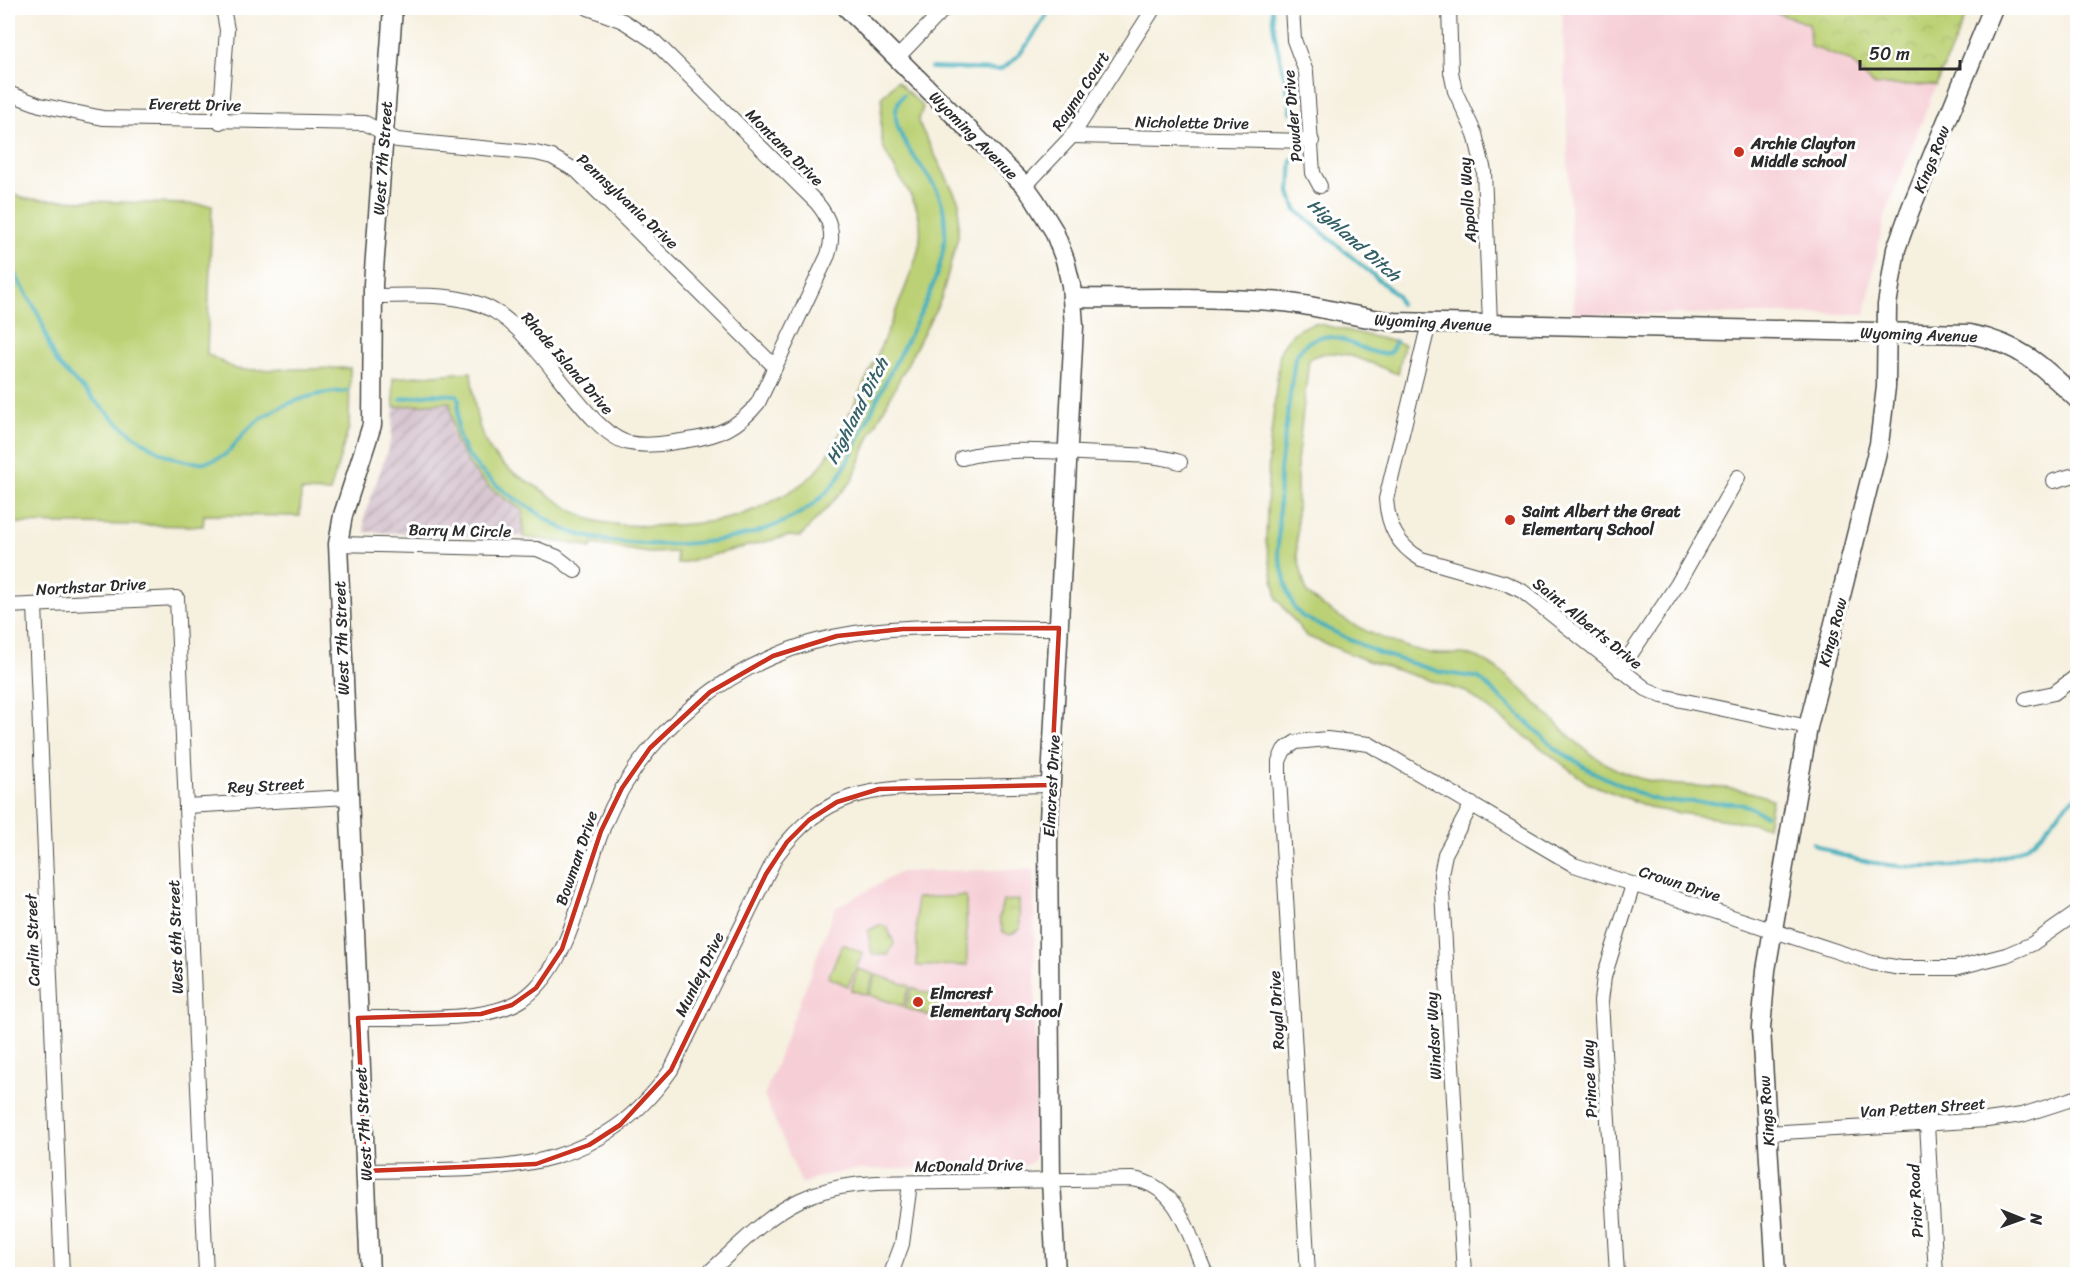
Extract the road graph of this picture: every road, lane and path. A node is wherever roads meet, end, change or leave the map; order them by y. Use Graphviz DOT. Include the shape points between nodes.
graph roads {
  1 [pos="223,8"];
  2 [pos="393,8"];
  3 [pos="588,8"];
  4 [pos="847,8"];
  5 [pos="945,8"];
  6 [pos="1154,8"];
  7 [pos="1292,8"];
  8 [pos="1449,8"];
  9 [pos="1993,8"];
  10 [pos="897,58"];
  11 [pos="8,93"];
  12 [pos="220,122"];
  13 [pos="384,132"];
  14 [pos="1072,136"];
  15 [pos="1312,141"];
  16 [pos="1025,186"];
  17 [pos="1320,186"];
  18 [pos="372,296"];
  19 [pos="1072,298"];
  20 [pos="1429,323"];
  21 [pos="1490,324"];
  22 [pos="1887,332"];
  23 [pos="776,367"];
  24 [pos="2078,400"];
  25 [pos="1068,453"];
  26 [pos="962,458"];
  27 [pos="1180,462"];
  28 [pos="2078,474"];
  29 [pos="1738,477"];
  30 [pos="2054,481"];
  31 [pos="338,544"];
  32 [pos="575,571"];
  33 [pos="177,598"];
  34 [pos="35,605"];
  35 [pos="8,606"];
  36 [pos="1059,627"];
  37 [pos="1620,670"];
  38 [pos="2078,675"];
  39 [pos="2026,699"];
  40 [pos="1808,727"];
  41 [pos="1288,745"];
  42 [pos="1051,786"];
  43 [pos="348,797"];
  44 [pos="1472,804"];
  45 [pos="186,806"];
  46 [pos="1633,885"];
  47 [pos="2078,912"];
  48 [pos="1772,930"];
  49 [pos="358,1018"];
  50 [pos="2078,1097"];
  51 [pos="1927,1125"];
  52 [pos="1767,1133"];
  53 [pos="365,1171"];
  54 [pos="1051,1180"];
  55 [pos="910,1183"];
  56 [pos="62,1275"];
  57 [pos="206,1275"];
  58 [pos="370,1275"];
  59 [pos="707,1275"];
  60 [pos="891,1275"];
  61 [pos="1056,1275"];
  62 [pos="1206,1275"];
  63 [pos="1308,1275"];
  64 [pos="1464,1275"];
  65 [pos="1617,1275"];
  66 [pos="1776,1275"];
  67 [pos="1936,1275"];
  1 -- 12 [label="street" via="227,30"];
  2 -- 13 [label="main road, West 7th Street"];
  3 -- 23 [label="street, Montana Drive" via="623,21 655,42 825,212 831,245"];
  4 -- 10 [label="main road, Wyoming Avenue"];
  5 -- 10 [label="street"];
  6 -- 14 [label="street, Rayma Court"];
  7 -- 15 [label="street, Powder Drive" via="1294,40 1306,72"];
  8 -- 21 [label="street, Appollo Way" via="1455,91 1475,134 1484,171"];
  9 -- 22 [label="main road, Kings Row" via="1902,232 1890,281"];
  10 -- 16 [label="main road, Wyoming Avenue"];
  11 -- 12 [label="street, Everett Drive" via="40,105 103,118"];
  12 -- 13 [label="street, Everett Drive" via="365,123"];
  13 -- 18 [label="main road, West 7th Street"];
  13 -- 23 [label="street, Pennsylvania Drive" via="405,142 536,153 565,163"];
  14 -- 15 [label="street, Nicholette Drive"];
  14 -- 16 [label="street, Rayma Court"];
  15 -- 17 [label="street, Powder Drive" via="1313,173"];
  16 -- 19 [label="main road, Wyoming Avenue" via="1061,247"];
  18 -- 23 [label="street, Rhode Island Drive" via="464,300 496,312 529,339 601,427 629,443 667,444 729,430 758,403"];
  18 -- 31 [label="main road, West 7th Street" via="372,425 343,515"];
  19 -- 20 [label="main road, Wyoming Avenue" via="1266,301 1376,320"];
  19 -- 25 [label="main road, Elmcrest Drive"];
  20 -- 21 [label="main road, Wyoming Avenue"];
  20 -- 37 [label="street, Saint Alberts Drive" via="1388,490 1387,512 1394,533 1409,552 1421,559 1522,591"];
  21 -- 22 [label="main road, Wyoming Avenue"];
  22 -- 24 [label="main road, Wyoming Avenue" via="1954,332 1991,338 2029,355"];
  22 -- 40 [label="main road, Kings Row" via="1879,444"];
  25 -- 26 [label="street" via="991,453"];
  25 -- 27 [label="street" via="1152,456"];
  25 -- 36 [label="main road, Elmcrest Drive"];
  28 -- 30 [label="street"];
  29 -- 37 [label="street" via="1677,585"];
  31 -- 32 [label="street, Barry M Circle" via="537,549 557,557"];
  31 -- 43 [label="main road, West 7th Street"];
  33 -- 34 [label="street, Northstar Drive"];
  33 -- 45 [label="street, West 6th Street"];
  34 -- 35 [label="street, Northstar Drive"];
  34 -- 56 [label="street, Carlin Street"];
  36 -- 42 [label="main road, Elmcrest Drive"];
  36 -- 49 [label="street, Bowman Drive" via="857,633 783,652 731,678 669,728 622,788 601,831 562,949 547,978 512,1005 497,1011"];
  37 -- 40 [label="street, Saint Alberts Drive" via="1662,696"];
  38 -- 39 [label="street" via="2054,693"];
  40 -- 48 [label="main road, Kings Row"];
  41 -- 44 [label="street, Crown Drive" via="1327,740 1369,744"];
  41 -- 63 [label="street, Royal Drive" via="1279,760 1279,777"];
  42 -- 53 [label="street, Munley Drive" via="894,788 837,802 797,830 776,856 671,1070 648,1100 620,1125 589,1145 536,1164"];
  42 -- 54 [label="main road, Elmcrest Drive"];
  43 -- 45 [label="street, Rey Street"];
  43 -- 49 [label="main road, West 7th Street"];
  44 -- 46 [label="street, Crown Drive" via="1574,865"];
  44 -- 64 [label="street, Windsor Way" via="1445,854 1441,874"];
  45 -- 57 [label="street, West 6th Street"];
  46 -- 48 [label="street, Crown Drive"];
  46 -- 65 [label="street, Prince Way" via="1604,977 1601,1001"];
  47 -- 48 [label="street, Crown Drive" via="2032,944 1955,968 1872,963"];
  48 -- 52 [label="main road, Kings Row" via="1761,1011"];
  49 -- 53 [label="main road, West 7th Street"];
  50 -- 51 [label="street, Van Petten Street" via="2022,1114"];
  51 -- 52 [label="street, Van Petten Street"];
  51 -- 67 [label="street, Prior Road"];
  52 -- 66 [label="main road, Kings Row"];
  53 -- 58 [label="main road, West 7th Street"];
  54 -- 55 [label="street, McDonald Drive"];
  54 -- 61 [label="main road, Elmcrest Drive"];
  54 -- 62 [label="street, McDonald Drive" via="1132,1179 1160,1190 1180,1211"];
  55 -- 59 [label="street, McDonald Drive" via="841,1186 801,1200 765,1221"];
  55 -- 60 [label="street" via="902,1244"];
}
